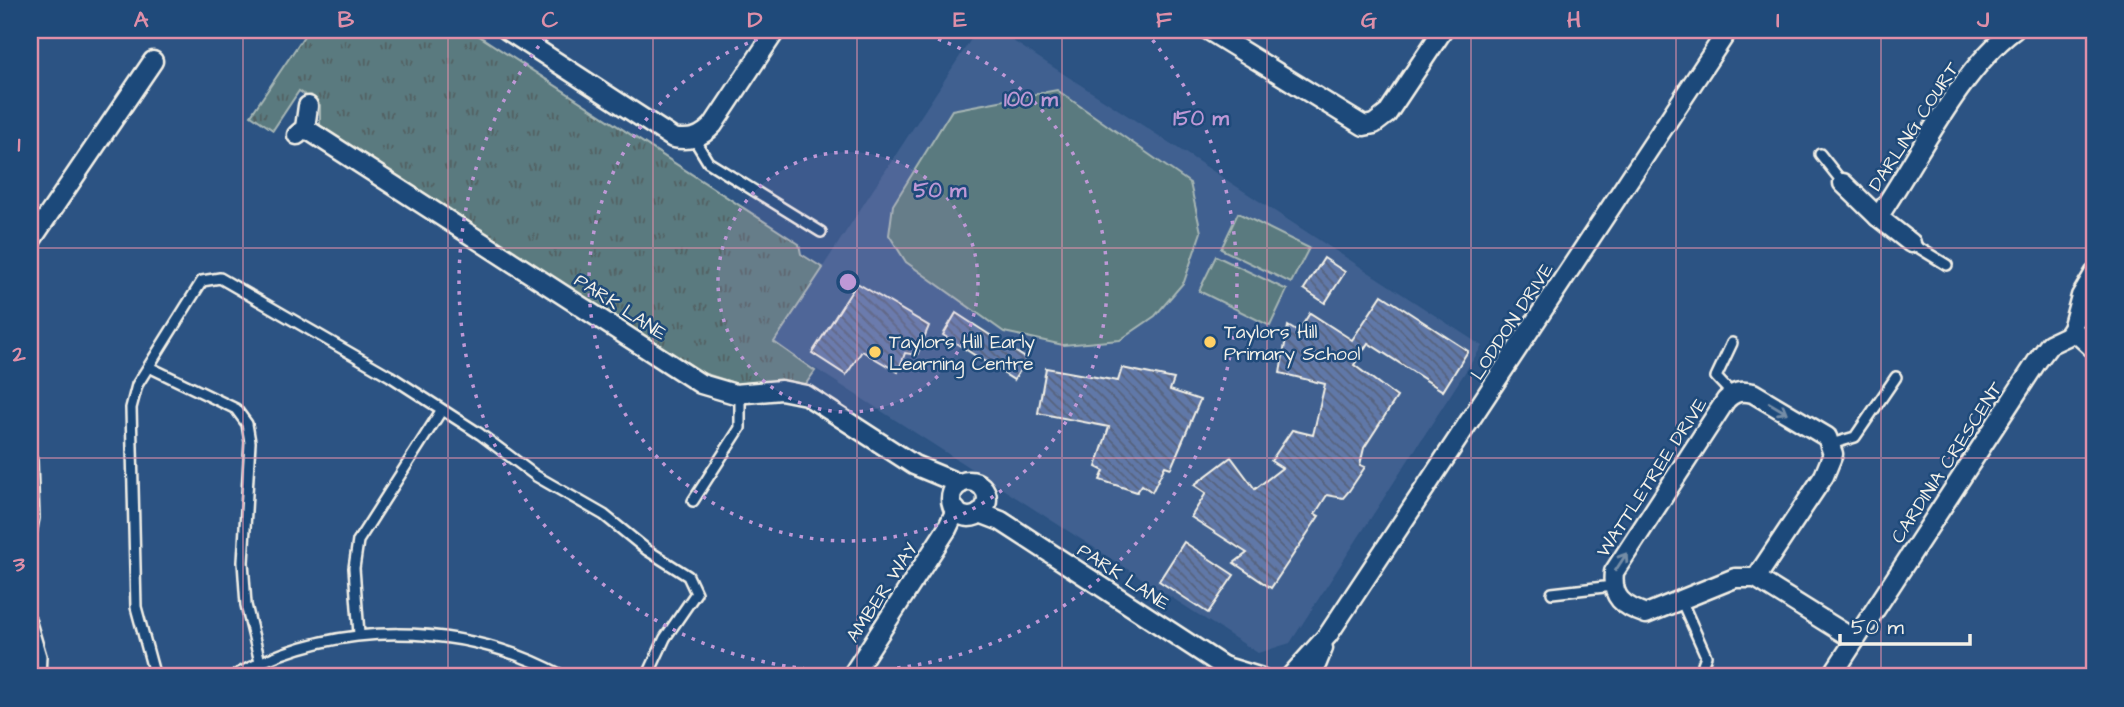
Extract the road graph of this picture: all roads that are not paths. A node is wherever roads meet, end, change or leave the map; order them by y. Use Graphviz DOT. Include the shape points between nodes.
graph roads {
  1 [pos="776,30"];
  2 [pos="1208,30"];
  3 [pos="1443,30"];
  4 [pos="1728,30"];
  5 [pos="2014,30"];
  6 [pos="512,31"];
  7 [pos="153,61"];
  8 [pos="308,106"];
  9 [pos="694,139"];
  10 [pos="1820,153"];
  11 [pos="1843,183"];
  12 [pos="1878,217"];
  13 [pos="821,232"];
  14 [pos="30,243"];
  15 [pos="1912,243"];
  16 [pos="1947,265"];
  17 [pos="2094,274"];
  18 [pos="2072,330"];
  19 [pos="1732,343"];
  20 [pos="2094,349"];
  21 [pos="149,367"];
  22 [pos="1896,377"];
  23 [pos="740,394"];
  24 [pos="1732,394"];
  25 [pos="441,411"];
  26 [pos="1832,444"];
  27 [pos="32,460"];
  28 [pos="693,501"];
  29 [pos="967,504"];
  30 [pos="30,539"];
  31 [pos="1756,578"];
  32 [pos="1613,586"];
  33 [pos="1552,593"];
  34 [pos="1681,600"];
  35 [pos="30,619"];
  36 [pos="359,634"];
  37 [pos="1328,635"];
  38 [pos="1855,640"];
  39 [pos="260,662"];
  40 [pos="1228,672"];
  41 [pos="40,677"];
  42 [pos="155,677"];
  43 [pos="232,677"];
  44 [pos="565,677"];
  45 [pos="647,677"];
  46 [pos="851,677"];
  47 [pos="1259,677"];
  48 [pos="1290,677"];
  49 [pos="1311,677"];
  50 [pos="1698,677"];
  51 [pos="1831,677"];
  1 -- 9 [label="street" via="713,125"];
  2 -- 3 [label="street" via="1364,126 1387,114"];
  4 -- 37 [label="street, LODDON DRIVE"];
  5 -- 12 [label="street, DARLING COURT" via="1968,79"];
  6 -- 9 [label="street" via="673,138"];
  7 -- 14 [label="street"];
  8 -- 23 [label="street, PARK LANE" via="301,131 701,384"];
  9 -- 13 [label="lane" via="708,162"];
  10 -- 11 [label="lane, DARLING COURT"];
  11 -- 12 [label="street, DARLING COURT"];
  12 -- 15 [label="street, DARLING COURT"];
  15 -- 16 [label="lane, DARLING COURT"];
  17 -- 18 [label="street" via="2081,296"];
  18 -- 20 [label="street"];
  18 -- 38 [label="street, CARDINIA CRESCENT" via="2050,344 2038,360"];
  19 -- 24 [label="lane, WATTLETREE DRIVE" via="1716,377"];
  21 -- 25 [label="lane" via="202,281 220,278 349,351"];
  21 -- 39 [label="lane" via="236,409 247,424 250,442 243,562 246,605"];
  21 -- 42 [label="lane" via="131,408 133,560 136,607"];
  22 -- 26 [label="lane" via="1855,437"];
  23 -- 28 [label="lane" via="740,428"];
  23 -- 29 [label="street, PARK LANE" via="780,390 806,395 928,472"];
  24 -- 26 [label="street, WATTLETREE DRIVE, one-way" via="1753,393"];
  32 -- 24 [label="street, WATTLETREE DRIVE, one-way" via="1614,572"];
  25 -- 36 [label="lane" via="358,541 354,568"];
  25 -- 45 [label="lane" via="536,476 604,515 646,550 688,576 696,593"];
  26 -- 31 [label="street" via="1824,476"];
  27 -- 30 [label="lane"];
  29 -- 40 [label="street, PARK LANE" via="1001,521"];
  29 -- 46 [label="street, AMBER WAY"];
  31 -- 34 [label="street, WATTLETREE DRIVE" via="1735,578"];
  31 -- 38 [label="street"];
  32 -- 33 [label="lane, WATTLETREE DRIVE"];
  32 -- 34 [label="street, WATTLETREE DRIVE" via="1617,599 1646,614"];
  34 -- 50 [label="lane" via="1706,656"];
  35 -- 41 [label="lane" via="41,656"];
  36 -- 39 [label="lane" via="312,643"];
  36 -- 44 [label="lane" via="413,632 496,647"];
  37 -- 48 [label="street, LODDON DRIVE"];
  37 -- 49 [label="street, LODDON DRIVE"];
  38 -- 51 [label="street, CARDINIA CRESCENT"];
  39 -- 43 [label="lane"];
  40 -- 47 [label="street, PARK LANE"];
}
